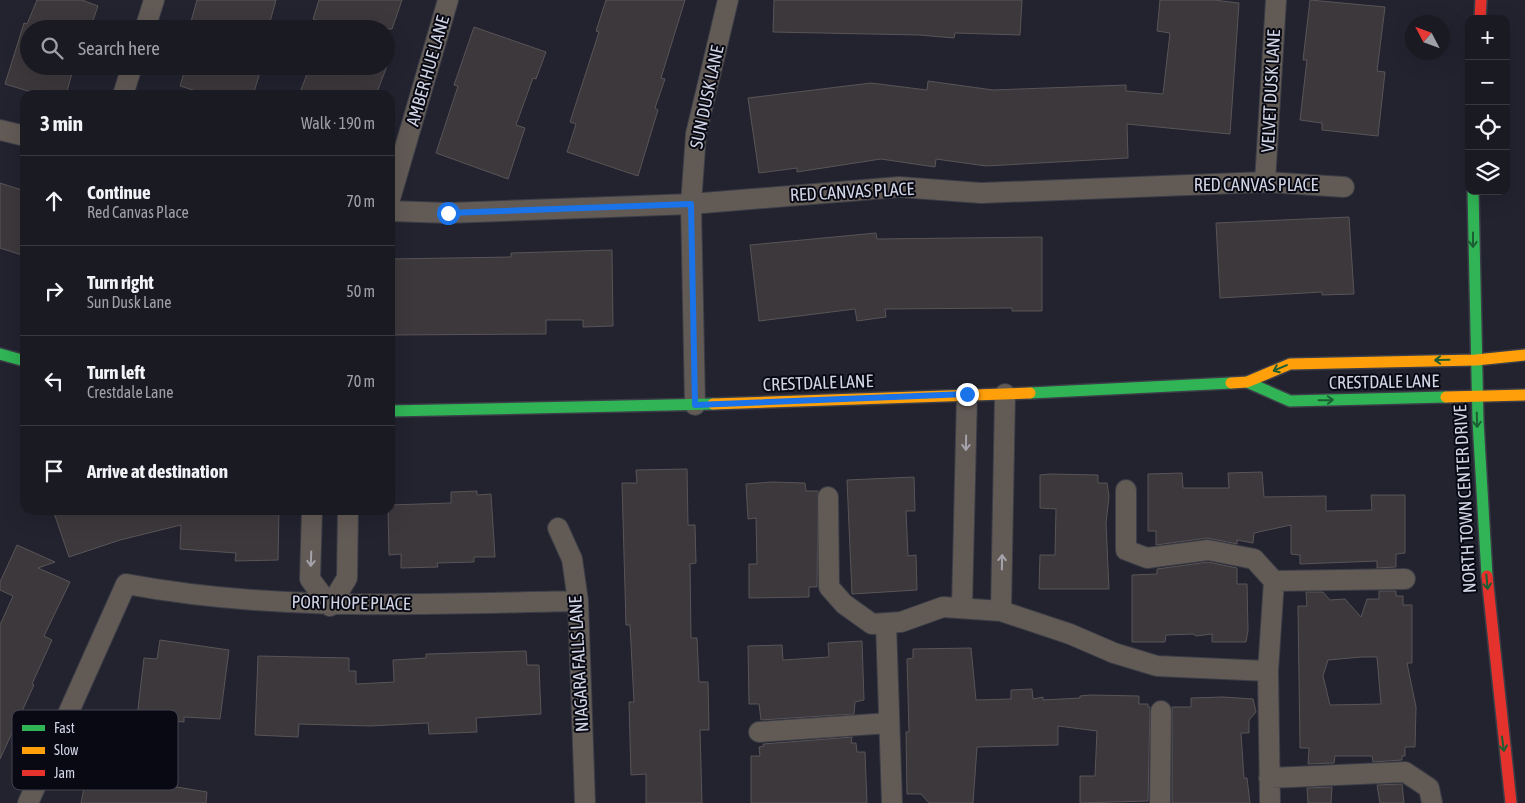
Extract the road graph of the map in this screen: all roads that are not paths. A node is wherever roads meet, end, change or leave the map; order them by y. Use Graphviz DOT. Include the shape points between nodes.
graph roads {
  1 [pos="154,0"];
  2 [pos="448,0"];
  3 [pos="728,0"];
  4 [pos="1276,0"];
  5 [pos="1481,0"];
  6 [pos="1480,15"];
  7 [pos="148,20"];
  8 [pos="129,75"];
  9 [pos="124,90"];
  10 [pos="0,130"];
  11 [pos="20,135"];
  12 [pos="395,182"];
  13 [pos="1265,182"];
  14 [pos="1344,187"];
  15 [pos="1473,195"];
  16 [pos="691,204"];
  17 [pos="395,211"];
  18 [pos="0,354"];
  19 [pos="1525,355"];
  20 [pos="20,360"];
  21 [pos="1476,360"];
  22 [pos="1247,382"];
  23 [pos="967,394"];
  24 [pos="1006,394"];
  25 [pos="1525,395"];
  26 [pos="1476,397"];
  27 [pos="695,405"];
  28 [pos="395,411"];
  29 [pos="1126,490"];
  30 [pos="828,498"];
  31 [pos="312,515"];
  32 [pos="348,515"];
  33 [pos="558,528"];
  34 [pos="1405,579"];
  35 [pos="1274,581"];
  36 [pos="578,601"];
  37 [pos="330,606"];
  38 [pos="962,607"];
  39 [pos="1001,611"];
  40 [pos="886,623"];
  41 [pos="1268,671"];
  42 [pos="70,710"];
  43 [pos="1161,711"];
  44 [pos="889,723"];
  45 [pos="759,732"];
  46 [pos="1269,778"];
  47 [pos="34,790"];
  48 [pos="28,803"];
  49 [pos="585,803"];
  50 [pos="892,803"];
  51 [pos="1160,803"];
  52 [pos="1270,803"];
  53 [pos="1432,803"];
  54 [pos="1511,803"];
  1 -- 7 [label="street"];
  2 -- 12 [label="street, AMBER HUE LANE"];
  3 -- 16 [label="street, SUN DUSK LANE" via="696,134"];
  4 -- 13 [label="street, VELVET DUSK LANE"];
  5 -- 6 [label="street"];
  8 -- 9 [label="street"];
  10 -- 11 [label="street"];
  13 -- 14 [label="street, RED CANVAS PLACE"];
  13 -- 16 [label="street, RED CANVAS PLACE" via="981,193 900,187"];
  15 -- 21 [label="street, NORTH TOWN CENTER DRIVE, one-way"];
  16 -- 17 [label="street, RED CANVAS PLACE" via="448,213"];
  16 -- 27 [label="street, SUN DUSK LANE"];
  18 -- 20 [label="street"];
  19 -- 21 [label="street, CRESTDALE LANE"];
  21 -- 22 [label="street, CRESTDALE LANE, one-way" via="1290,364"];
  21 -- 26 [label="street, NORTH TOWN CENTER DRIVE"];
  22 -- 24 [label="street, CRESTDALE LANE"];
  22 -- 26 [label="street, CRESTDALE LANE, one-way" via="1290,401"];
  23 -- 24 [label="street, CRESTDALE LANE"];
  23 -- 27 [label="street, CRESTDALE LANE"];
  23 -- 38 [label="street, one-way"];
  39 -- 24 [label="street, one-way"];
  25 -- 26 [label="street, CRESTDALE LANE"];
  26 -- 54 [label="street, NORTH TOWN CENTER DRIVE, one-way" via="1489,616"];
  27 -- 28 [label="street, CRESTDALE LANE"];
  29 -- 35 [label="street" via="1126,550 1147,558 1208,550 1254,559"];
  30 -- 40 [label="street" via="829,588 844,604 872,624"];
  31 -- 37 [label="street, one-way" via="310,579"];
  32 -- 37 [label="street" via="347,578"];
  33 -- 36 [label="street, NIAGARA FALLS LANE" via="572,559"];
  34 -- 35 [label="street"];
  35 -- 41 [label="street"];
  36 -- 37 [label="street, PORT HOPE PLACE"];
  36 -- 49 [label="street, NIAGARA FALLS LANE"];
  37 -- 42 [label="street, PORT HOPE PLACE" via="185,595 126,584"];
  38 -- 39 [label="street"];
  38 -- 40 [label="street" via="943,607 901,622"];
  39 -- 41 [label="street" via="1157,666"];
  40 -- 44 [label="street"];
  41 -- 46 [label="street"];
  43 -- 51 [label="street"];
  44 -- 45 [label="street"];
  44 -- 50 [label="street"];
  46 -- 52 [label="street"];
  46 -- 53 [label="street" via="1405,772 1429,788"];
  47 -- 48 [label="street, PORT HOPE PLACE"];
}
